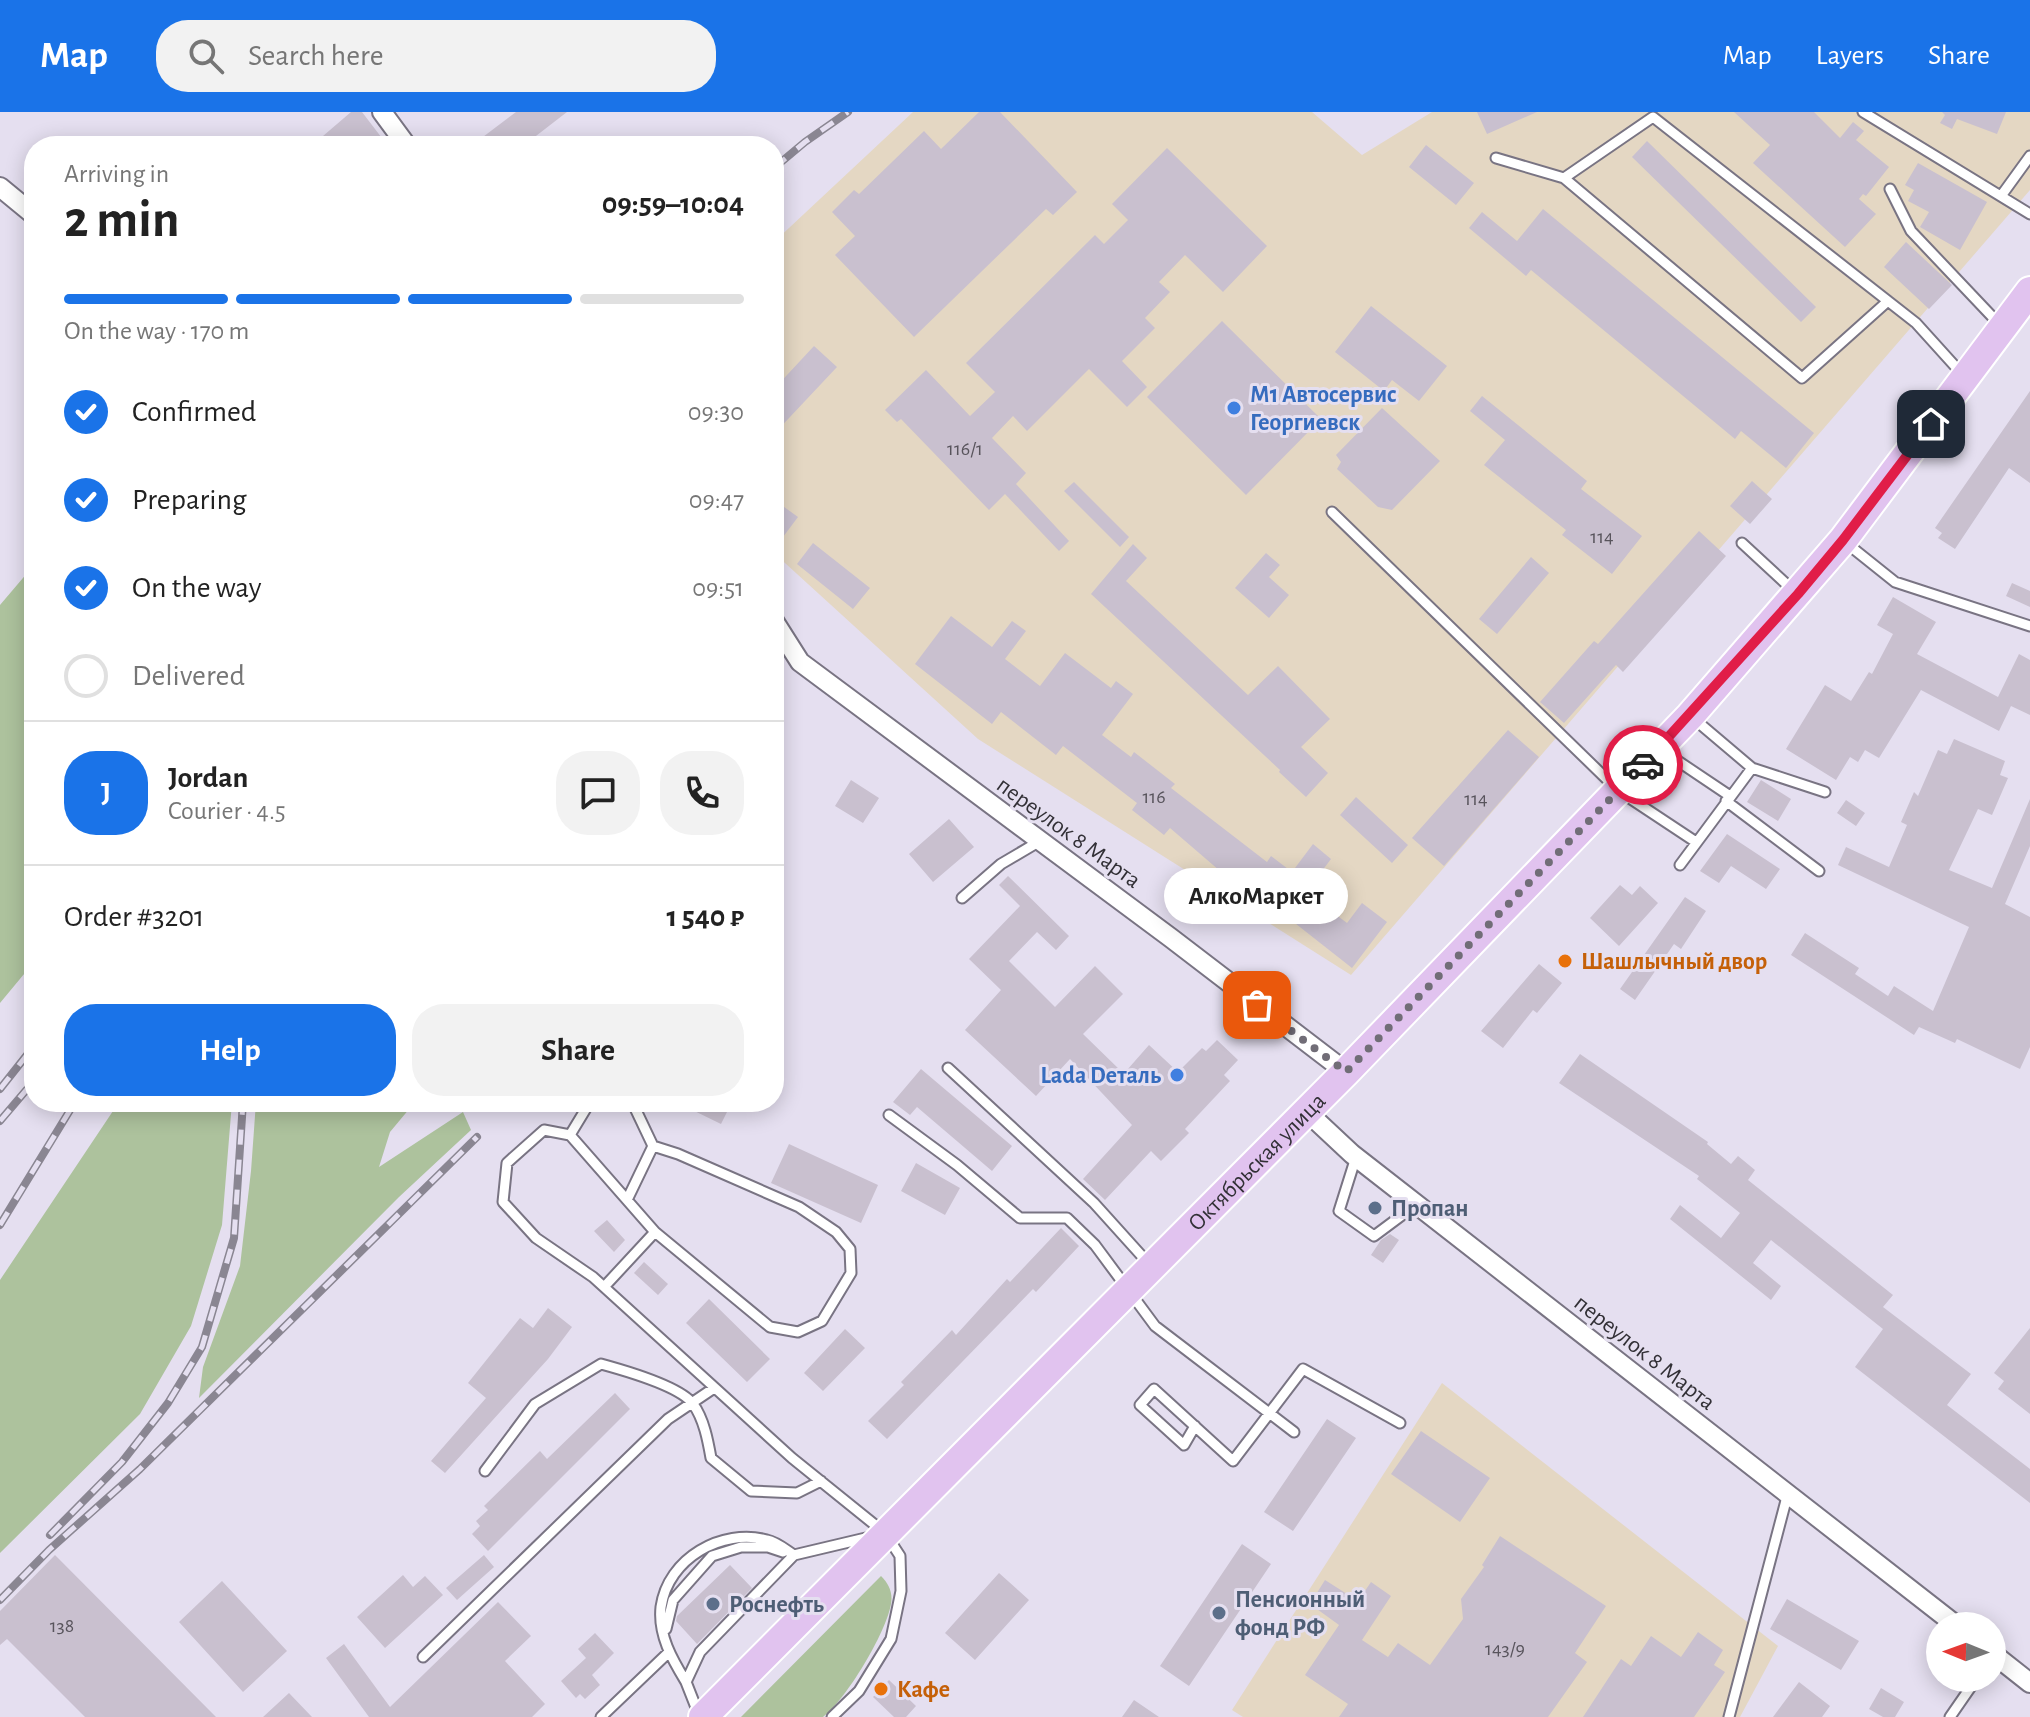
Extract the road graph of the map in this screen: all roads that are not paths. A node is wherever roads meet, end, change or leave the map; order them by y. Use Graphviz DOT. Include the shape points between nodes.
graph roads {
  1 [pos="382,112"];
  2 [pos="1863,112"];
  3 [pos="400,136"];
  4 [pos="2030,156"];
  5 [pos="1496,158"];
  6 [pos="1564,178"];
  7 [pos="0,187"];
  8 [pos="1890,189"];
  9 [pos="2001,196"];
  10 [pos="24,207"];
  11 [pos="2030,214"];
  12 [pos="1888,301"];
  13 [pos="2021,306"];
  14 [pos="1966,378"];
  15 [pos="1332,512"];
  16 [pos="1843,540"];
  17 [pos="1742,543"];
  18 [pos="1798,594"];
  19 [pos="2030,626"];
  20 [pos="784,637"];
  21 [pos="1690,716"];
  22 [pos="1659,748"];
  23 [pos="1752,768"];
  24 [pos="1619,791"];
  25 [pos="1825,792"];
  26 [pos="1728,799"];
  27 [pos="1040,841"];
  28 [pos="1696,842"];
  29 [pos="1680,865"];
  30 [pos="1819,871"];
  31 [pos="962,898"];
  32 [pos="948,1068"];
  33 [pos="1346,1072"];
  34 [pos="1306,1111"];
  35 [pos="584,1112"];
  36 [pos="637,1112"];
  37 [pos="889,1115"];
  38 [pos="570,1135"];
  39 [pos="653,1146"];
  40 [pos="1356,1157"];
  41 [pos="627,1200"];
  42 [pos="1417,1204"];
  43 [pos="655,1232"];
  44 [pos="1151,1266"];
  45 [pos="604,1287"];
  46 [pos="1128,1290"];
  47 [pos="714,1388"];
  48 [pos="692,1402"];
  49 [pos="1269,1413"];
  50 [pos="1400,1423"];
  51 [pos="1195,1426"];
  52 [pos="1294,1432"];
  53 [pos="485,1471"];
  54 [pos="821,1481"];
  55 [pos="1788,1493"];
  56 [pos="885,1533"];
  57 [pos="794,1555"];
  58 [pos="1939,1612"];
  59 [pos="664,1638"];
  60 [pos="668,1653"];
  61 [pos="423,1657"];
  62 [pos="2006,1665"];
  63 [pos="686,1682"];
  64 [pos="2030,1683"];
  65 [pos="1967,1692"];
  66 [pos="601,1717"];
  67 [pos="702,1717"];
  68 [pos="832,1717"];
  69 [pos="1729,1717"];
  70 [pos="1950,1717"];
  1 -- 3 [label="street"];
  2 -- 9 [label="lane"];
  4 -- 9 [label="lane"];
  5 -- 6 [label="lane"];
  6 -- 12 [label="lane" via="1653,117"];
  6 -- 12 [label="lane" via="1802,378"];
  7 -- 10 [label="street"];
  8 -- 13 [label="lane" via="1911,231"];
  9 -- 11 [label="lane"];
  12 -- 14 [label="lane" via="1916,323"];
  13 -- 14 [label="main road, Октябрьская улица"];
  14 -- 16 [label="main road, Октябрьская улица"];
  15 -- 24 [label="lane"];
  16 -- 18 [label="main road, Октябрьская улица"];
  16 -- 19 [label="lane" via="1895,582"];
  17 -- 18 [label="lane"];
  18 -- 21 [label="main road, Октябрьская улица"];
  20 -- 27 [label="street, переулок 8 Марта" via="800,662"];
  21 -- 22 [label="main road, Октябрьская улица"];
  21 -- 23 [label="lane"];
  22 -- 24 [label="main road, Октябрьская улица"];
  22 -- 26 [label="lane"];
  23 -- 25 [label="lane"];
  23 -- 26 [label="lane"];
  24 -- 28 [label="lane"];
  24 -- 33 [label="main road, Октябрьская улица"];
  26 -- 28 [label="lane"];
  26 -- 30 [label="lane"];
  27 -- 31 [label="lane" via="1001,864"];
  27 -- 33 [label="street, переулок 8 Марта"];
  28 -- 29 [label="lane"];
  32 -- 44 [label="lane" via="1094,1203"];
  33 -- 34 [label="main road, Октябрьская улица"];
  34 -- 40 [label="street, переулок 8 Марта"];
  34 -- 44 [label="main road, Октябрьская улица"];
  35 -- 38 [label="lane"];
  36 -- 39 [label="lane"];
  37 -- 46 [label="lane" via="1020,1218 1067,1218"];
  38 -- 41 [label="lane"];
  38 -- 45 [label="lane" via="544,1130 507,1163 503,1202 536,1238"];
  39 -- 41 [label="lane"];
  39 -- 43 [label="lane" via="799,1207 836,1232 850,1249 851,1273 822,1321 798,1332 770,1327"];
  40 -- 42 [label="street, переулок 8 Марта"];
  40 -- 42 [label="lane" via="1339,1211 1374,1236"];
  41 -- 43 [label="lane"];
  42 -- 55 [label="street, переулок 8 Марта"];
  43 -- 45 [label="lane"];
  44 -- 46 [label="main road, Октябрьская улица"];
  45 -- 47 [label="lane"];
  46 -- 49 [label="lane" via="1155,1326"];
  46 -- 56 [label="main road, Октябрьская улица"];
  47 -- 48 [label="lane"];
  47 -- 54 [label="lane"];
  48 -- 53 [label="lane" via="648,1377 601,1364 535,1404"];
  48 -- 54 [label="lane" via="711,1458 751,1491 797,1493"];
  48 -- 61 [label="lane" via="668,1419"];
  49 -- 50 [label="lane" via="1303,1369"];
  49 -- 51 [label="lane" via="1233,1461"];
  49 -- 52 [label="lane"];
  51 -- 51 [label="lane" via="1154,1389 1140,1405 1184,1445"];
  54 -- 56 [label="lane"];
  55 -- 58 [label="street, переулок 8 Марта"];
  55 -- 69 [label="lane"];
  56 -- 57 [label="lane"];
  56 -- 67 [label="main road, Октябрьская улица"];
  56 -- 68 [label="lane" via="900,1556 901,1591 891,1639 859,1691"];
  57 -- 59 [label="lane" via="768,1547 741,1547 712,1556 673,1600"];
  57 -- 59 [label="lane" via="770,1540 742,1536 713,1542 689,1557 671,1580 661,1608"];
  57 -- 63 [label="lane" via="700,1652"];
  59 -- 60 [label="lane"];
  60 -- 63 [label="lane"];
  60 -- 66 [label="lane"];
  62 -- 64 [label="street"];
  63 -- 67 [label="lane"];
  65 -- 70 [label="lane"];
}
